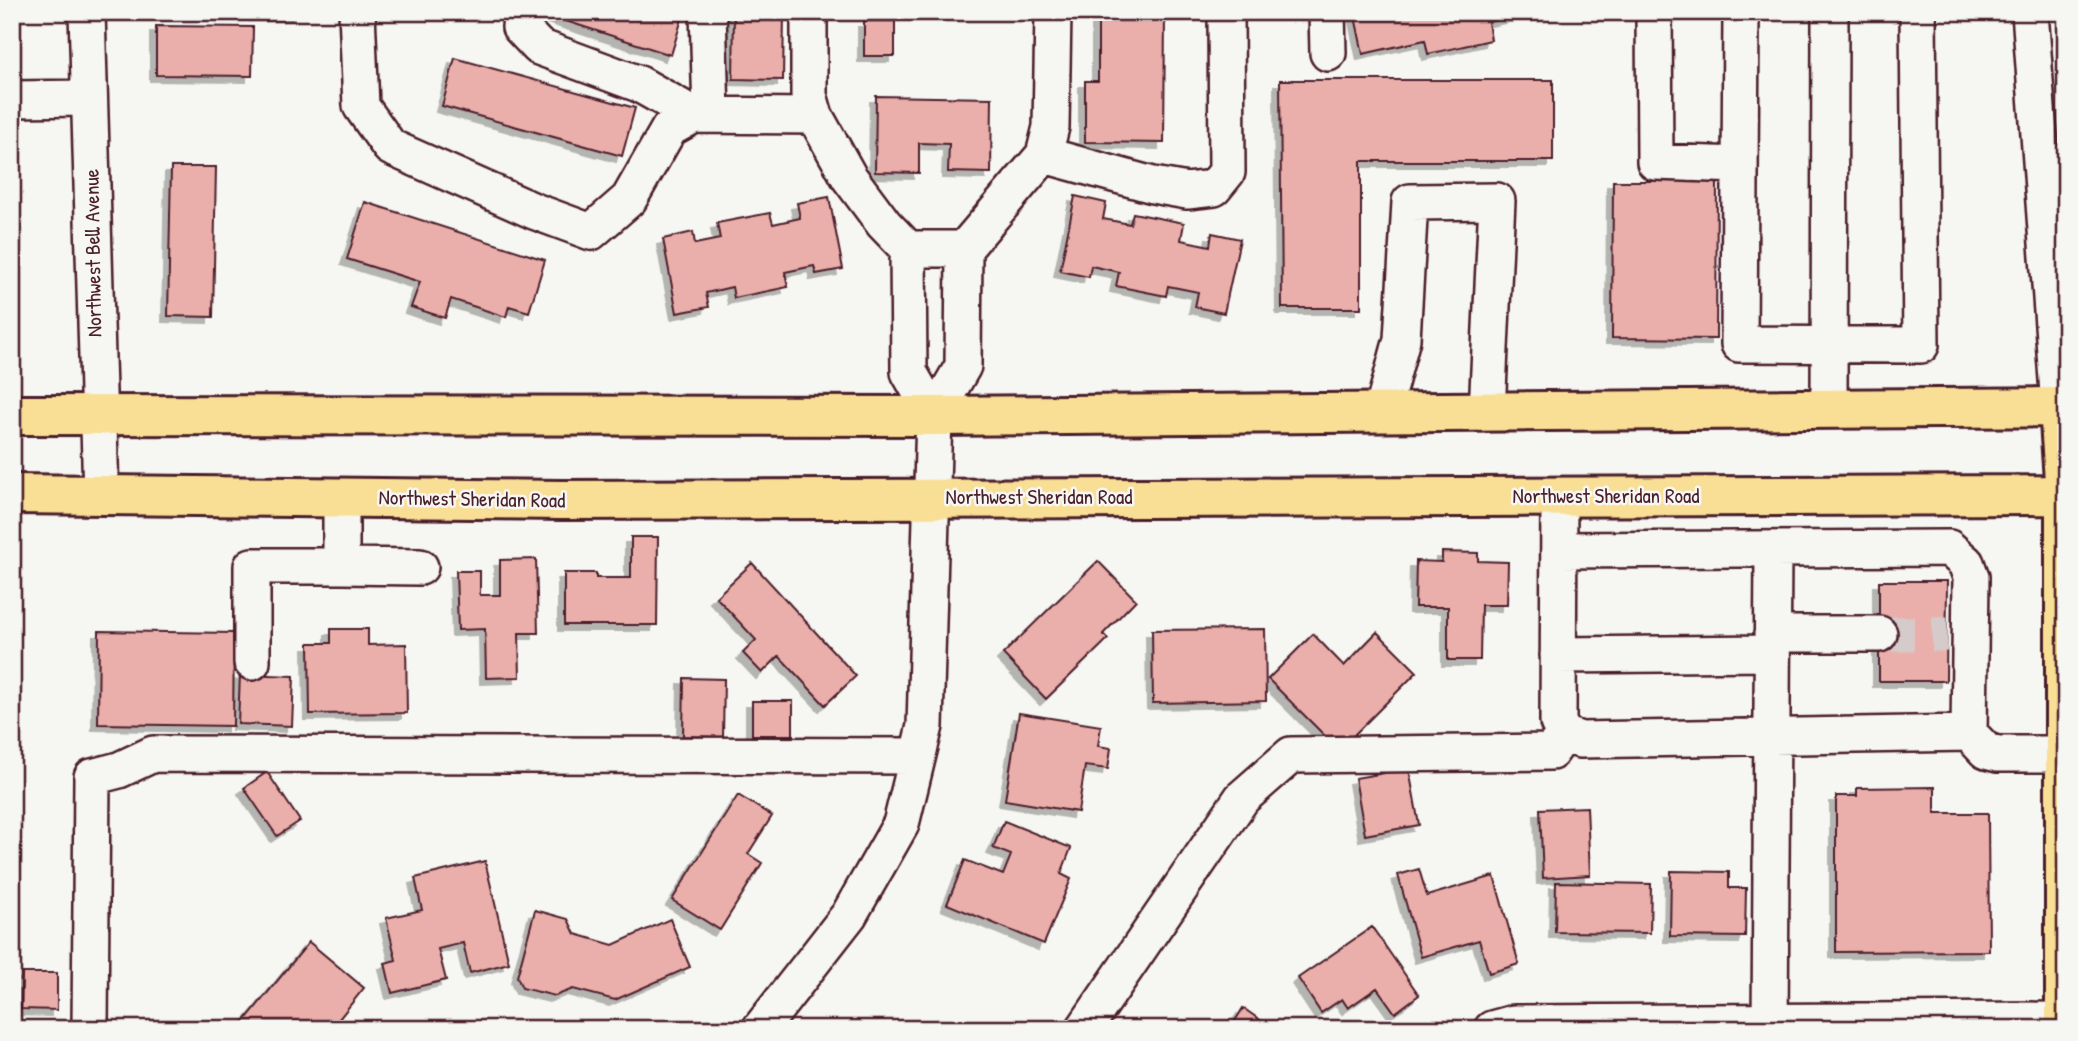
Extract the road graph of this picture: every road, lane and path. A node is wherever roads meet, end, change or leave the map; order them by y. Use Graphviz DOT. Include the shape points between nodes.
graph roads {
  1 [pos="87,12"];
  2 [pos="357,12"];
  3 [pos="522,12"];
  4 [pos="708,12"];
  5 [pos="809,12"];
  6 [pos="1053,12"];
  7 [pos="1226,12"];
  8 [pos="1327,12"];
  9 [pos="1654,12"];
  10 [pos="1741,12"];
  11 [pos="1830,12"];
  12 [pos="1918,12"];
  13 [pos="2029,12"];
  14 [pos="1328,53"];
  15 [pos="89,98"];
  16 [pos="12,99"];
  17 [pos="702,115"];
  18 [pos="816,116"];
  19 [pos="2052,131"];
  20 [pos="1044,155"];
  21 [pos="1740,165"];
  22 [pos="908,249"];
  23 [pos="964,249"];
  24 [pos="1831,344"];
  25 [pos="2062,407"];
  26 [pos="1829,409"];
  27 [pos="1487,412"];
  28 [pos="1382,413"];
  29 [pos="12,415"];
  30 [pos="98,415"];
  31 [pos="934,416"];
  32 [pos="12,494"];
  33 [pos="102,495"];
  34 [pos="2065,495"];
  35 [pos="1559,496"];
  36 [pos="932,497"];
  37 [pos="341,498"];
  38 [pos="1773,548"];
  39 [pos="1559,550"];
  40 [pos="341,566"];
  41 [pos="420,566"];
  42 [pos="1879,634"];
  43 [pos="1772,643"];
  44 [pos="1558,655"];
  45 [pos="252,662"];
  46 [pos="2065,708"];
  47 [pos="1969,733"];
  48 [pos="1564,734"];
  49 [pos="1772,736"];
  50 [pos="2064,754"];
  51 [pos="917,756"];
  52 [pos="2065,1020"];
  53 [pos="1770,1025"];
  54 [pos="1507,1027"];
  55 [pos="90,1029"];
  56 [pos="760,1029"];
  57 [pos="1084,1029"];
  58 [pos="2065,1029"];
  1 -- 15 [label="street, Northwest Bell Avenue"];
  2 -- 17 [label="street" via="361,106 390,147 592,232 629,199 669,129"];
  3 -- 17 [label="street" via="520,27 539,47 639,84"];
  4 -- 17 [label="street"];
  5 -- 18 [label="street" via="809,95"];
  6 -- 20 [label="street" via="1052,127"];
  7 -- 20 [label="street" via="1227,172 1214,187 1187,191 1153,185"];
  8 -- 14 [label="street"];
  9 -- 21 [label="street" via="1655,162"];
  10 -- 21 [label="street"];
  11 -- 24 [label="street"];
  12 -- 24 [label="street" via="1920,345"];
  13 -- 19 [label="street"];
  15 -- 16 [label="street"];
  15 -- 30 [label="street, Northwest Bell Avenue"];
  17 -- 18 [label="street"];
  18 -- 22 [label="street" via="849,177"];
  19 -- 25 [label="street"];
  20 -- 23 [label="street"];
  21 -- 24 [label="street" via="1739,344"];
  22 -- 23 [label="street"];
  22 -- 31 [label="street" via="909,372"];
  23 -- 31 [label="street" via="963,366"];
  24 -- 26 [label="street"];
  25 -- 26 [label="main road"];
  25 -- 34 [label="main road"];
  26 -- 27 [label="main road"];
  27 -- 28 [label="main road"];
  27 -- 28 [label="street" via="1497,201 1410,202 1402,340"];
  28 -- 31 [label="main road"];
  29 -- 30 [label="main road"];
  30 -- 31 [label="main road"];
  30 -- 33 [label="street, Northwest Bell Avenue"];
  31 -- 36 [label="street"];
  32 -- 33 [label="main road, Northwest Sheridan Road"];
  33 -- 37 [label="main road, Northwest Sheridan Road"];
  34 -- 35 [label="main road, Northwest Sheridan Road"];
  34 -- 46 [label="main road"];
  35 -- 36 [label="main road, Northwest Sheridan Road"];
  35 -- 39 [label="street"];
  36 -- 37 [label="main road, Northwest Sheridan Road"];
  36 -- 51 [label="street" via="925,726"];
  37 -- 40 [label="street"];
  38 -- 39 [label="street"];
  38 -- 43 [label="street"];
  38 -- 47 [label="street" via="1949,548 1966,563 1970,577 1958,634"];
  39 -- 44 [label="street"];
  40 -- 41 [label="street"];
  40 -- 45 [label="street" via="251,566"];
  42 -- 43 [label="street"];
  43 -- 44 [label="street"];
  43 -- 49 [label="street"];
  44 -- 48 [label="street" via="1558,722"];
  46 -- 50 [label="main road"];
  47 -- 49 [label="street"];
  47 -- 50 [label="street" via="1986,751 1998,754"];
  48 -- 49 [label="street" via="1580,740"];
  48 -- 57 [label="street" via="1551,752 1291,755 1242,798"];
  49 -- 53 [label="street"];
  50 -- 52 [label="main road"];
  51 -- 55 [label="street" via="153,754 92,777"];
  51 -- 56 [label="street" via="901,824 849,915"];
  52 -- 53 [label="street"];
  52 -- 58 [label="main road"];
  53 -- 54 [label="street"];
}
